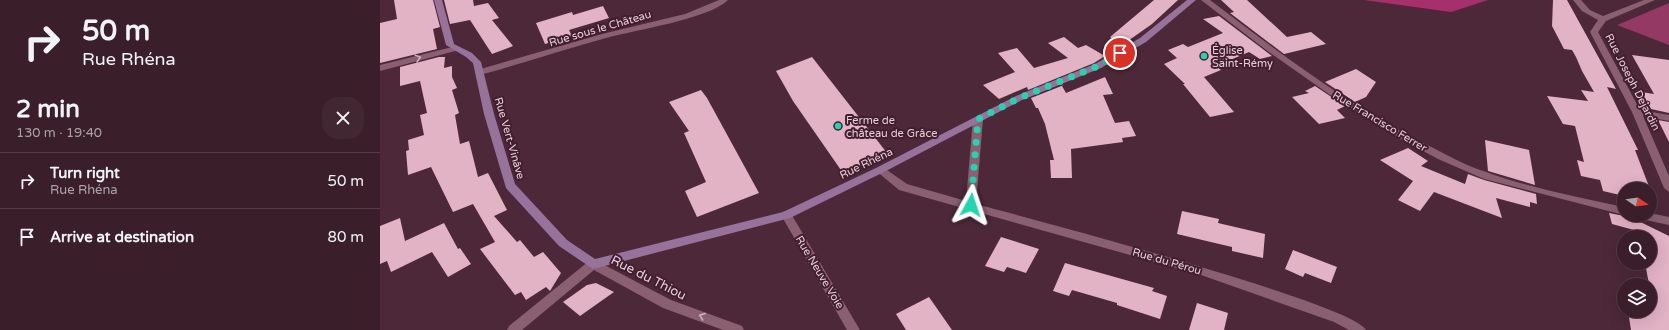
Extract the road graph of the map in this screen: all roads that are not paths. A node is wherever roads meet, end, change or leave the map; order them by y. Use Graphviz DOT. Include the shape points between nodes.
graph roads {
  1 [pos="438,0"];
  2 [pos="724,0"];
  3 [pos="1192,0"];
  4 [pos="1205,0"];
  5 [pos="1577,0"];
  6 [pos="1651,0"];
  7 [pos="1603,19"];
  8 [pos="456,48"];
  9 [pos="380,68"];
  10 [pos="480,72"];
  11 [pos="1637,112"];
  12 [pos="1669,118"];
  13 [pos="978,119"];
  14 [pos="880,170"];
  15 [pos="1669,188"];
  16 [pos="971,205"];
  17 [pos="1617,209"];
  18 [pos="786,215"];
  19 [pos="1657,218"];
  20 [pos="1669,221"];
  21 [pos="594,264"];
  22 [pos="513,330"];
  23 [pos="738,330"];
  24 [pos="854,330"];
  25 [pos="1360,330"];
  1 -- 8 [label="street, Rue Vert-Vinâve" via="450,45"];
  2 -- 10 [label="street, Rue sous le Château" via="696,12"];
  3 -- 13 [label="street, Rue Rhéna" via="1143,40 1098,66 1019,98"];
  4 -- 17 [label="street, Rue Francisco Ferrer" via="1349,104 1412,143 1479,174"];
  5 -- 7 [label="street, Rue Joseph Dejardin" via="1580,6"];
  6 -- 7 [label="street"];
  7 -- 11 [label="street, Rue Joseph Dejardin" via="1594,32"];
  9 -- 8 [label="street, one-way"];
  8 -- 10 [label="street, Rue Vert-Vinâve" via="477,62"];
  10 -- 21 [label="street, Rue Vert-Vinâve" via="489,114 510,185 563,242"];
  11 -- 12 [label="street"];
  11 -- 15 [label="street, Rue Joseph Dejardin"];
  13 -- 14 [label="street, Rue Rhéna"];
  13 -- 16 [label="street"];
  14 -- 16 [label="street, Rue du Pérou" via="904,187"];
  14 -- 18 [label="street, Rue Rhéna"];
  16 -- 25 [label="street, Rue du Pérou" via="1202,271 1338,318"];
  18 -- 21 [label="street, Rue Rhéna"];
  18 -- 24 [label="street, Rue Neuve Voie"];
  19 -- 20 [label="street"];
  21 -- 22 [label="street"];
  23 -- 21 [label="street, Rue du Thiou, one-way" via="667,304"];
}
